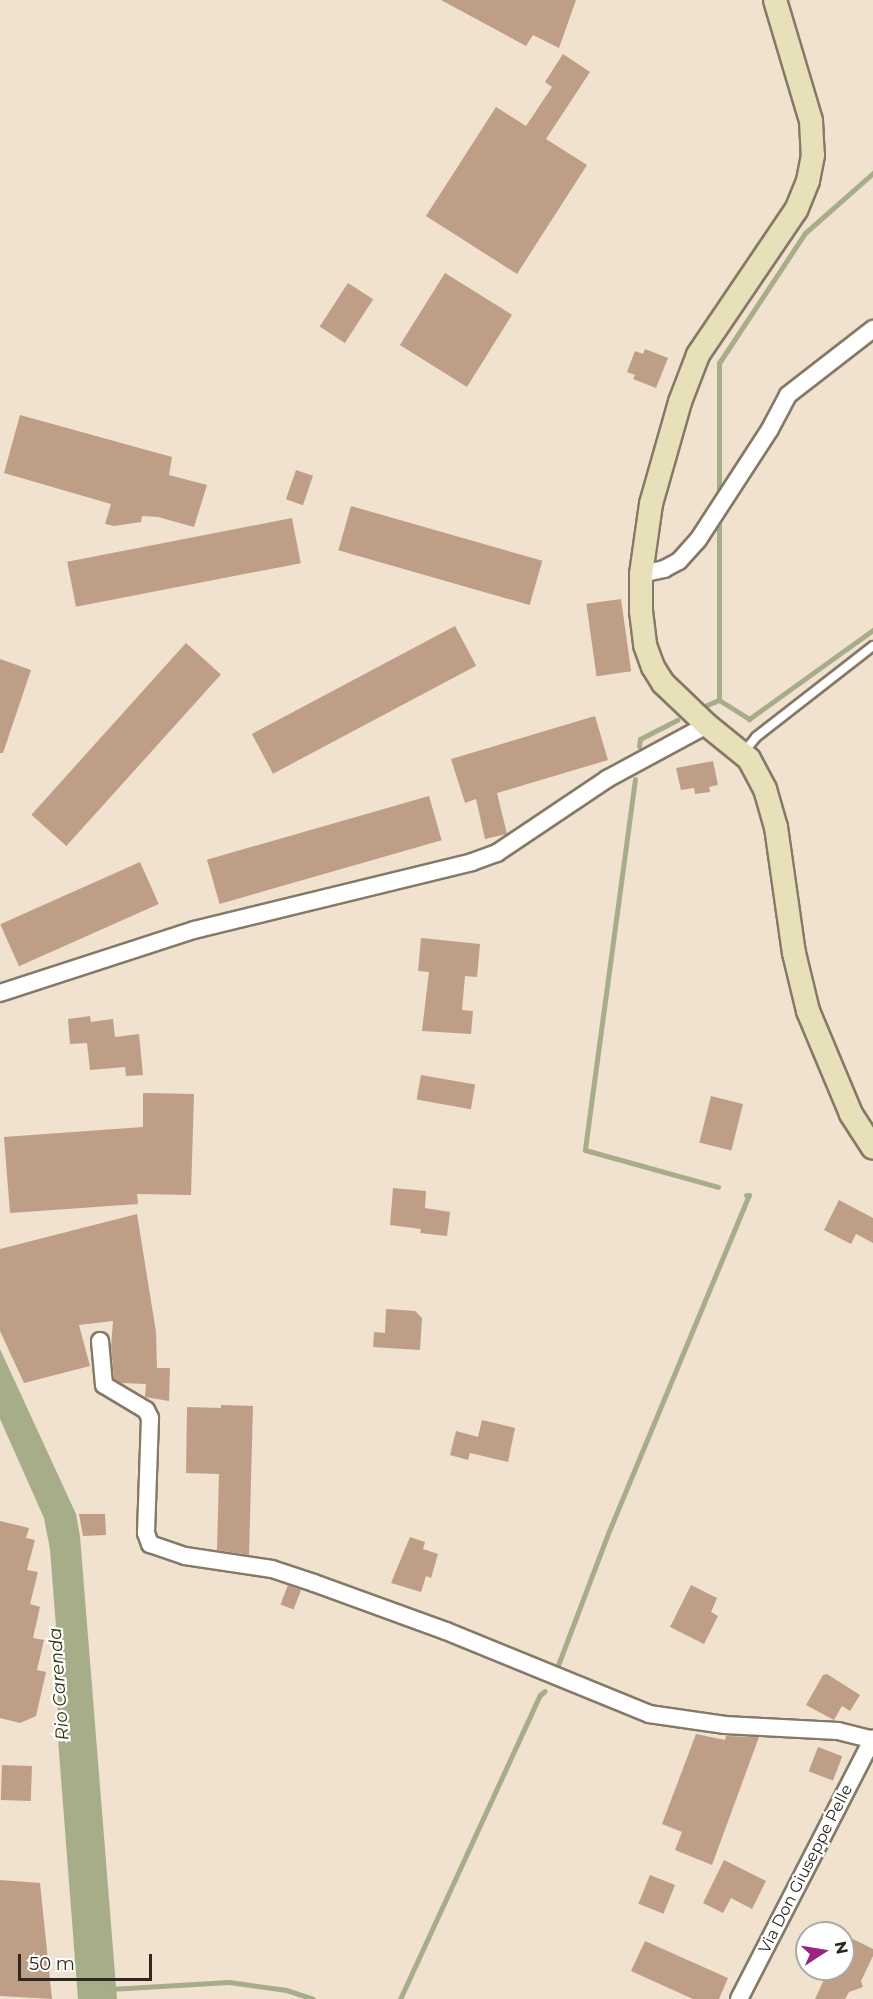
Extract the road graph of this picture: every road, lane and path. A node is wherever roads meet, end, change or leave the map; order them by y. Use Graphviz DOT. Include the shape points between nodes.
graph roads {
  1 [pos="776,0"];
  2 [pos="873,329"];
  3 [pos="641,574"];
  4 [pos="873,646"];
  5 [pos="707,725"];
  6 [pos="743,753"];
  7 [pos="0,993"];
  8 [pos="873,1148"];
  9 [pos="100,1341"];
  10 [pos="873,1739"];
  11 [pos="739,1999"];
  1 -- 3 [label="main road" via="811,121 813,155 808,181 796,210 698,355 651,504"];
  2 -- 3 [label="street" via="788,395 698,540 678,561"];
  3 -- 5 [label="main road" via="645,645 653,667 663,683"];
  4 -- 6 [label="lane" via="756,737"];
  5 -- 6 [label="main road"];
  5 -- 7 [label="street" via="607,779 497,853 194,930"];
  6 -- 8 [label="main road" via="765,789 776,827 794,953 808,1011 851,1114"];
  9 -- 10 [label="street" via="104,1385 146,1410 150,1418 146,1533 150,1544 185,1556 272,1569 314,1583 446,1631 648,1714 724,1725 838,1731"];
  10 -- 11 [label="street, Via Don Giuseppe Pelle"];
}
